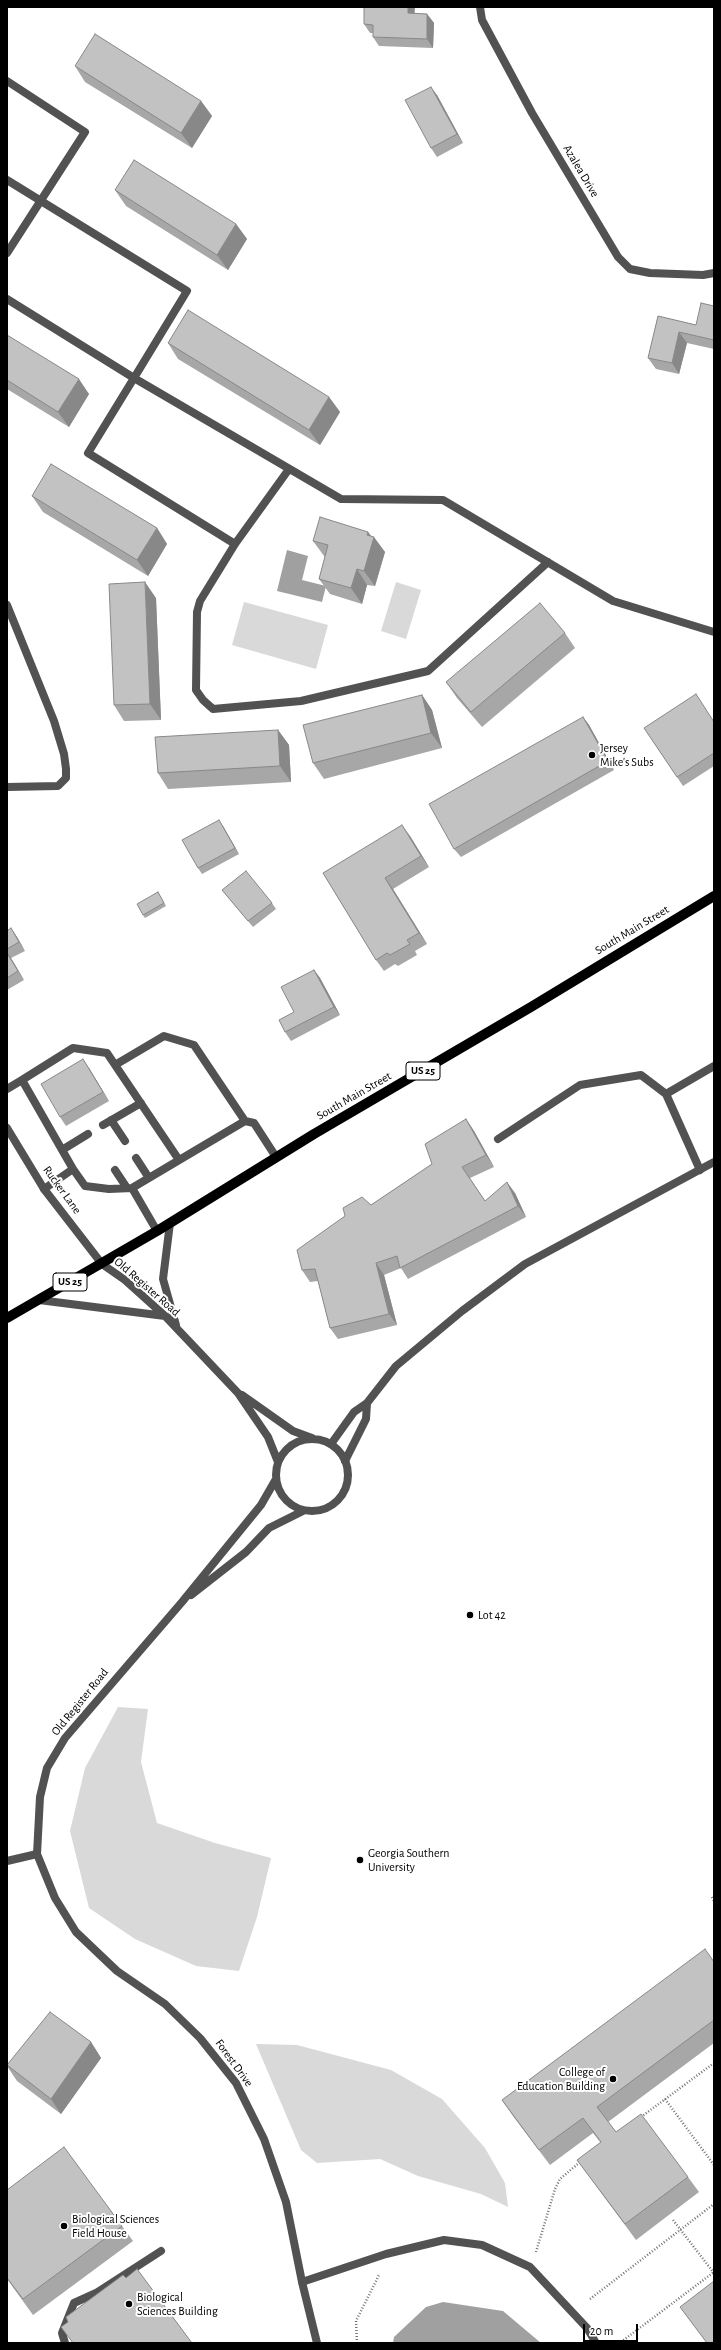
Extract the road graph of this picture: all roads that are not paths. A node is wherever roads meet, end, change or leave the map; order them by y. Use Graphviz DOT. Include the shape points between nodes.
graph roads {
  1 [pos="480,7"];
  2 [pos="7,81"];
  3 [pos="7,180"];
  4 [pos="39,201"];
  5 [pos="7,253"];
  6 [pos="714,273"];
  7 [pos="7,299"];
  8 [pos="134,378"];
  9 [pos="289,469"];
  10 [pos="235,544"];
  11 [pos="548,562"];
  12 [pos="7,605"];
  13 [pos="714,632"];
  14 [pos="7,787"];
  15 [pos="714,896"];
  16 [pos="115,1065"];
  17 [pos="714,1066"];
  18 [pos="22,1080"];
  19 [pos="7,1089"];
  20 [pos="666,1094"];
  21 [pos="141,1103"];
  22 [pos="112,1120"];
  23 [pos="245,1121"];
  24 [pos="103,1125"];
  25 [pos="7,1128"];
  26 [pos="88,1134"];
  27 [pos="498,1139"];
  28 [pos="125,1141"];
  29 [pos="62,1150"];
  30 [pos="276,1157"];
  31 [pos="136,1158"];
  32 [pos="179,1160"];
  33 [pos="714,1162"];
  34 [pos="73,1168"];
  35 [pos="115,1170"];
  36 [pos="700,1170"];
  37 [pos="149,1178"];
  38 [pos="130,1188"];
  39 [pos="44,1189"];
  40 [pos="170,1223"];
  41 [pos="157,1231"];
  42 [pos="102,1264"];
  43 [pos="39,1300"];
  44 [pos="165,1316"];
  45 [pos="7,1318"];
  46 [pos="177,1328"];
  47 [pos="238,1393"];
  48 [pos="367,1403"];
  49 [pos="316,1439"];
  50 [pos="331,1444"];
  51 [pos="345,1461"];
  52 [pos="278,1462"];
  53 [pos="276,1479"];
  54 [pos="304,1511"];
  55 [pos="182,1602"];
  56 [pos="37,1854"];
  57 [pos="7,1861"];
  58 [pos="161,2251"];
  59 [pos="302,2282"];
  60 [pos="64,2343"];
  61 [pos="317,2343"];
  62 [pos="596,2343"];
  1 -- 6 [label="street, Azalea Drive" via="482,20 532,113 618,257 630,269 650,273"];
  2 -- 4 [label="street" via="85,132"];
  3 -- 4 [label="street"];
  4 -- 5 [label="street"];
  4 -- 8 [label="street" via="187,291"];
  7 -- 8 [label="street"];
  8 -- 9 [label="street"];
  8 -- 10 [label="street" via="88,453"];
  9 -- 10 [label="street"];
  9 -- 11 [label="street" via="341,499 443,500"];
  10 -- 11 [label="street" via="200,601 197,612 196,690 213,709 301,701 428,671"];
  11 -- 13 [label="street" via="613,601"];
  12 -- 14 [label="street" via="54,721 64,754 66,778 58,786"];
  15 -- 30 [label="main road, South Main Street / US 25"];
  16 -- 18 [label="street" via="107,1053 73,1048"];
  16 -- 21 [label="street"];
  16 -- 23 [label="street" via="164,1036 194,1045"];
  17 -- 20 [label="street"];
  18 -- 19 [label="street"];
  18 -- 29 [label="street"];
  20 -- 27 [label="street" via="642,1075 580,1085"];
  20 -- 36 [label="street"];
  21 -- 22 [label="street"];
  21 -- 32 [label="street"];
  22 -- 24 [label="street"];
  22 -- 28 [label="street"];
  23 -- 30 [label="street" via="254,1123"];
  23 -- 32 [label="street"];
  25 -- 39 [label="street, Rucker Lane"];
  26 -- 29 [label="street"];
  29 -- 34 [label="street"];
  30 -- 40 [label="main road, South Main Street / US 25"];
  31 -- 37 [label="street"];
  32 -- 37 [label="street"];
  33 -- 36 [label="street"];
  34 -- 38 [label="street" via="85,1186"];
  34 -- 39 [label="street"];
  35 -- 38 [label="street"];
  36 -- 48 [label="street" via="525,1264 462,1311 396,1366"];
  37 -- 38 [label="street"];
  38 -- 41 [label="street"];
  39 -- 42 [label="street, Rucker Lane"];
  40 -- 41 [label="main road, South Main Street / US 25"];
  40 -- 46 [label="street, Old Register Road" via="163,1279"];
  41 -- 42 [label="main road, South Main Street / US 25"];
  42 -- 43 [label="main road, South Main Street / US 25"];
  42 -- 44 [label="street, Old Register Road" via="125,1280"];
  43 -- 44 [label="street"];
  43 -- 45 [label="main road, South Main Street / US 25"];
  44 -- 46 [label="street, Old Register Road"];
  46 -- 47 [label="street, Old Register Road"];
  47 -- 49 [label="street, Old Register Road" via="293,1431"];
  47 -- 52 [label="street, Old Register Road" via="268,1437"];
  48 -- 50 [label="street" via="354,1412"];
  48 -- 51 [label="street" via="366,1419"];
  49 -- 50 [label="street, Old Register Road"];
  49 -- 52 [label="street" via="294,1444 284,1451"];
  50 -- 51 [label="street, Old Register Road"];
  51 -- 54 [label="street, Old Register Road" via="348,1481 340,1499 323,1510"];
  52 -- 53 [label="street, Old Register Road"];
  53 -- 54 [label="street, Old Register Road" via="284,1498"];
  53 -- 55 [label="street, Old Register Road" via="261,1505"];
  54 -- 55 [label="street, Old Register Road" via="269,1528 246,1552"];
  55 -- 56 [label="street, Old Register Road" via="61,1744 47,1768 40,1797"];
  56 -- 57 [label="street"];
  56 -- 59 [label="street, Forest Drive" via="55,1898 76,1932 117,1971 165,2004 200,2038 236,2084 264,2138 286,2202"];
  58 -- 60 [label="street" via="74,2303 62,2333"];
  59 -- 61 [label="street, Forest Drive"];
  59 -- 62 [label="street" via="386,2254 444,2240 482,2245 530,2267 587,2328"];
}
